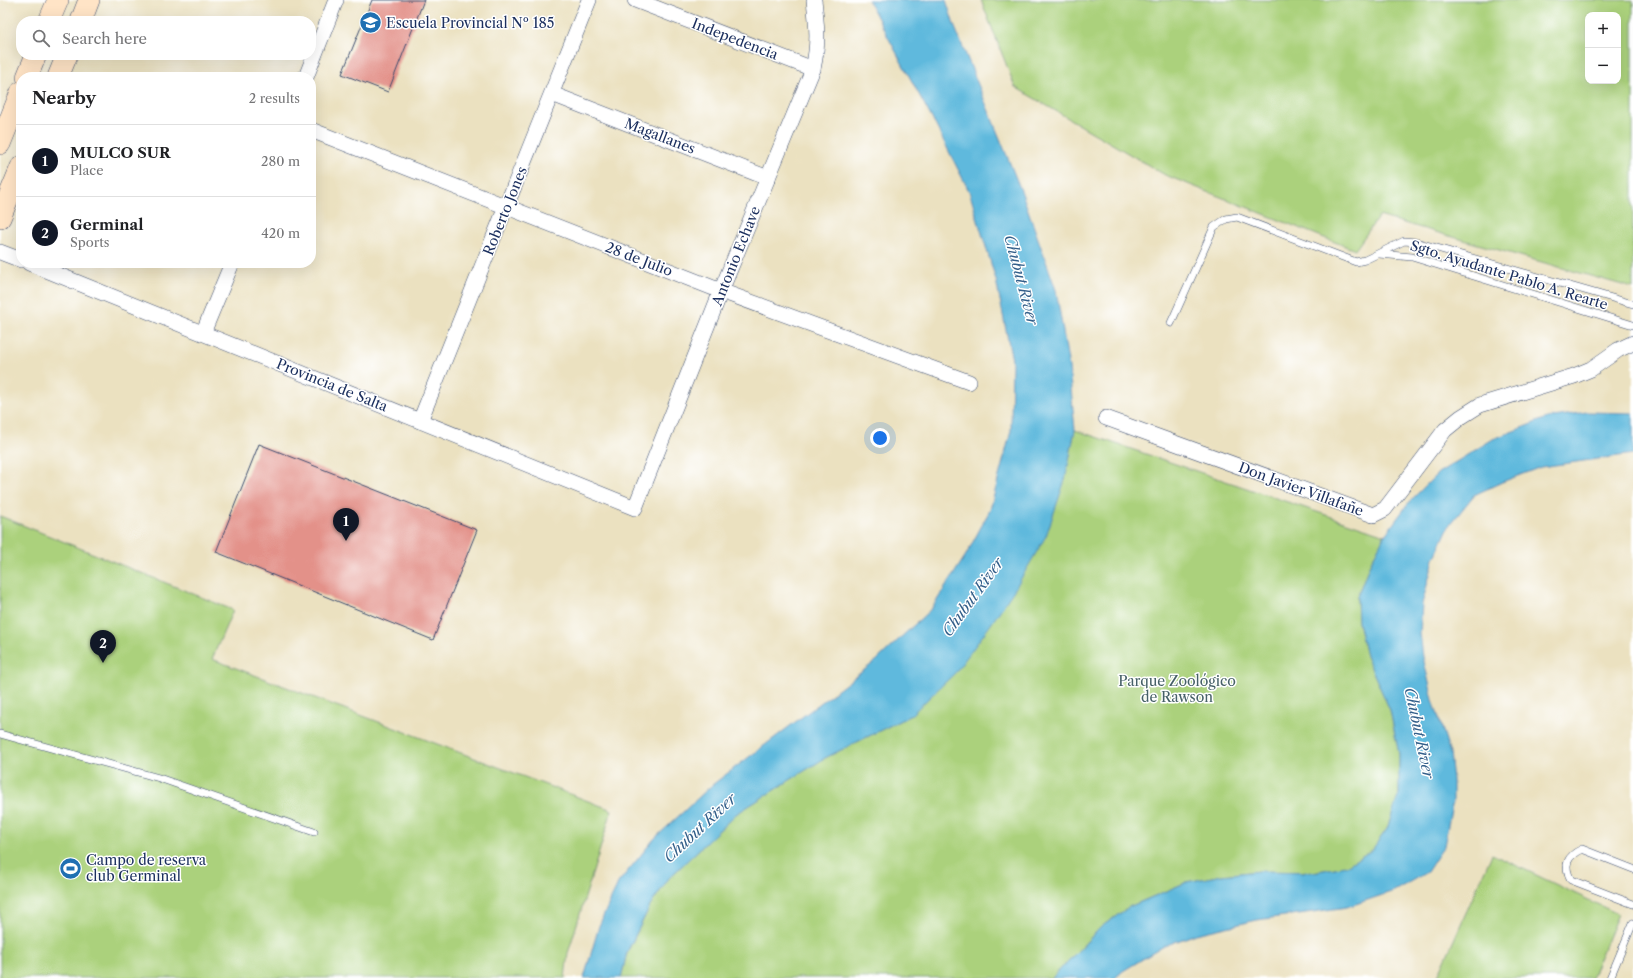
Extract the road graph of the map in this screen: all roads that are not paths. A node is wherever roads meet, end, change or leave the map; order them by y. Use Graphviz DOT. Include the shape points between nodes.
graph roads {
  1 [pos="58,0"];
  2 [pos="88,0"];
  3 [pos="589,0"];
  4 [pos="635,0"];
  5 [pos="814,0"];
  6 [pos="330,2"];
  7 [pos="51,16"];
  8 [pos="83,16"];
  9 [pos="316,46"];
  10 [pos="34,60"];
  11 [pos="65,60"];
  12 [pos="311,60"];
  13 [pos="813,69"];
  14 [pos="29,72"];
  15 [pos="60,72"];
  16 [pos="308,72"];
  17 [pos="552,94"];
  18 [pos="16,104"];
  19 [pos="316,132"];
  20 [pos="0,144"];
  21 [pos="768,178"];
  22 [pos="16,179"];
  23 [pos="506,207"];
  24 [pos="0,218"];
  25 [pos="0,252"];
  26 [pos="1379,254"];
  27 [pos="16,258"];
  28 [pos="40,268"];
  29 [pos="230,268"];
  30 [pos="721,291"];
  31 [pos="1633,304"];
  32 [pos="1172,324"];
  33 [pos="1633,325"];
  34 [pos="203,333"];
  35 [pos="1633,343"];
  36 [pos="969,382"];
  37 [pos="1106,418"];
  38 [pos="420,421"];
  39 [pos="635,508"];
  40 [pos="0,734"];
  41 [pos="314,832"];
  42 [pos="1633,868"];
  43 [pos="1633,904"];
  44 [pos="1633,923"];
  45 [pos="1610,978"];
  1 -- 7 [label="main road"];
  2 -- 8 [label="main road"];
  3 -- 17 [label="street, Roberto Jones"];
  4 -- 13 [label="street, Indepedencia"];
  5 -- 13 [label="street, Antonio Echave" via="818,34"];
  6 -- 9 [label="street"];
  10 -- 14 [label="main road"];
  11 -- 15 [label="main road"];
  12 -- 16 [label="street"];
  13 -- 21 [label="street, Antonio Echave"];
  17 -- 21 [label="street, Magallanes"];
  17 -- 23 [label="street, Roberto Jones"];
  18 -- 20 [label="main road"];
  19 -- 23 [label="street, 28 de Julio"];
  21 -- 30 [label="street, Antonio Echave"];
  22 -- 24 [label="main road"];
  23 -- 30 [label="street, 28 de Julio"];
  23 -- 38 [label="street, Roberto Jones"];
  25 -- 27 [label="street"];
  26 -- 31 [label="lane, Sgto. Ayudante Pablo A. Rearte" via="1404,242 1416,242"];
  26 -- 32 [label="lane" via="1356,262 1237,217 1226,219 1214,227"];
  26 -- 33 [label="lane, Sgto. Ayudante Pablo A. Rearte" via="1412,257"];
  28 -- 34 [label="street, Provincia de Salta"];
  29 -- 34 [label="street"];
  30 -- 36 [label="street, 28 de Julio"];
  30 -- 39 [label="street, Antonio Echave"];
  34 -- 38 [label="street, Provincia de Salta"];
  35 -- 37 [label="street, Don Javier Villafañe" via="1591,369 1480,405 1461,417 1445,430 1385,509 1373,515"];
  38 -- 39 [label="street, Provincia de Salta"];
  40 -- 41 [label="lane" via="159,778"];
  42 -- 43 [label="lane" via="1582,849 1570,857 1566,867 1571,880"];
  44 -- 45 [label="lane"];
}
